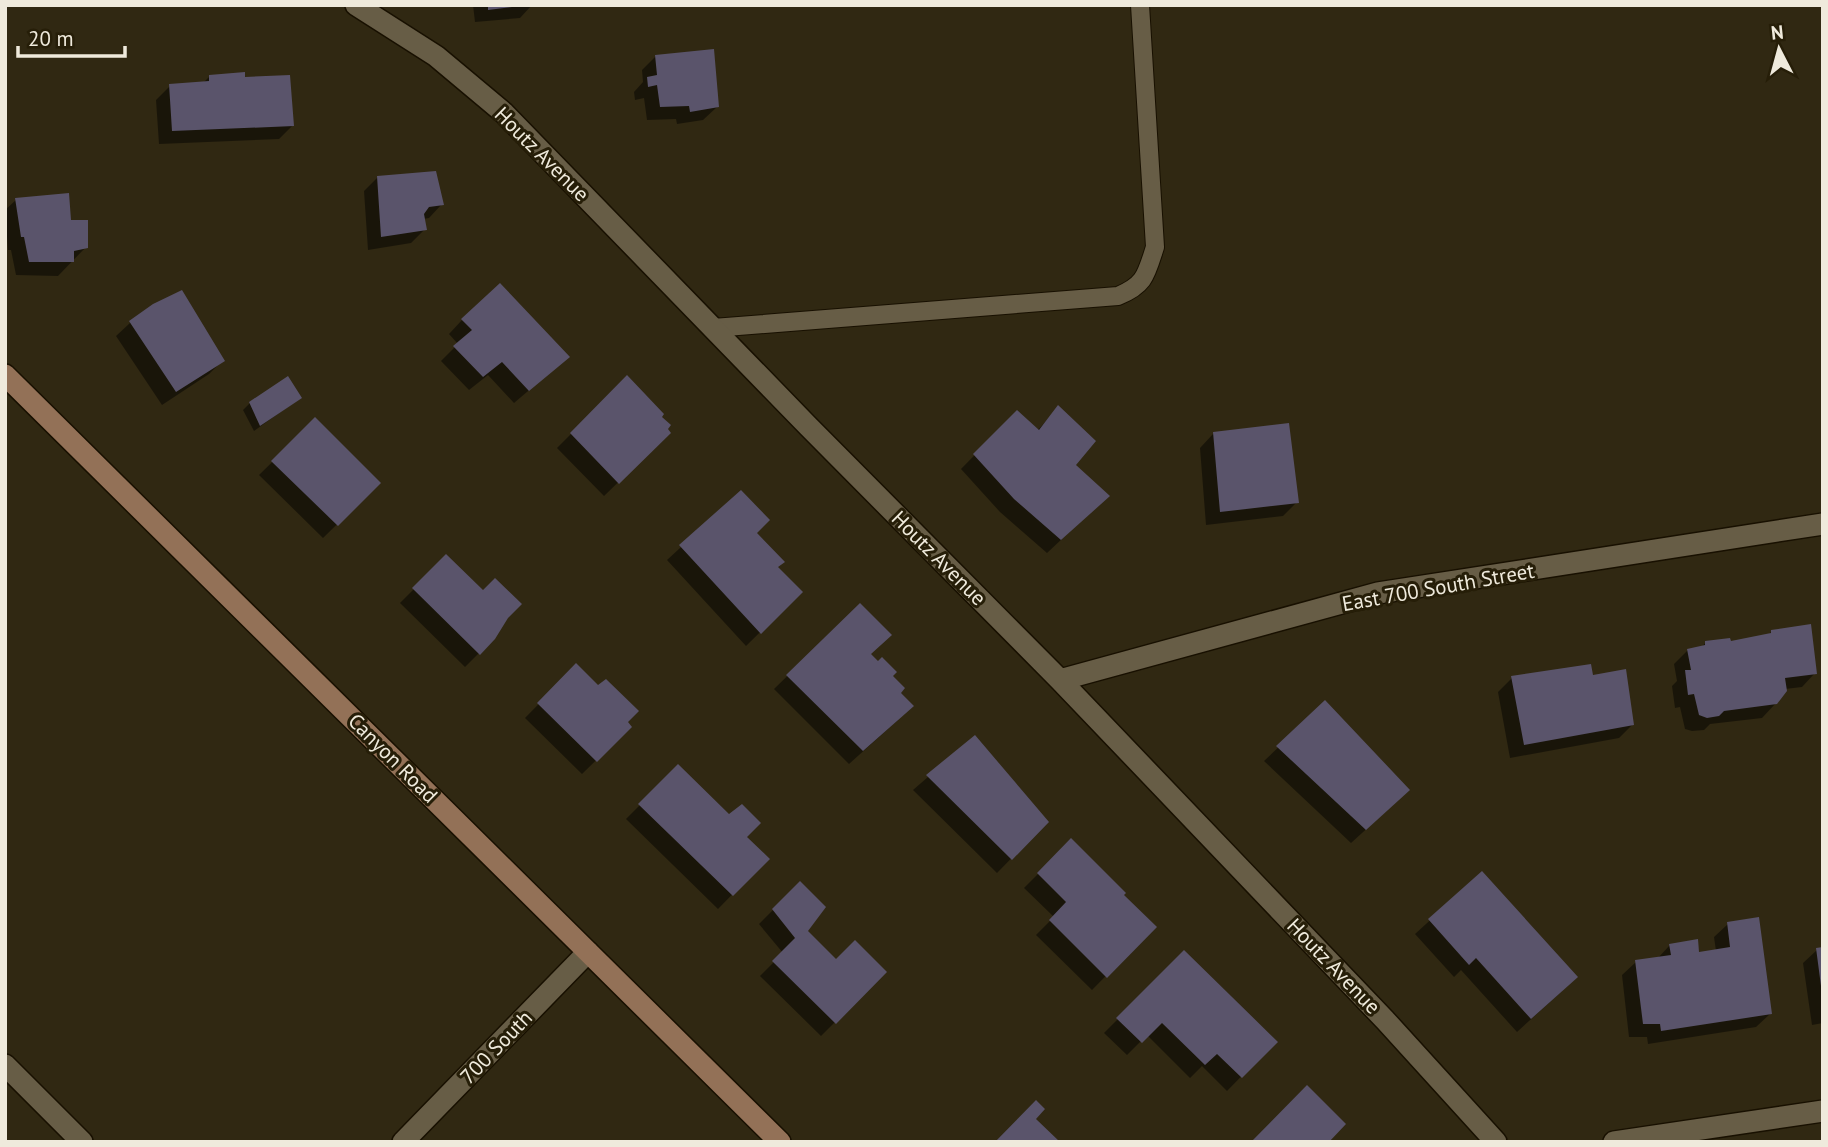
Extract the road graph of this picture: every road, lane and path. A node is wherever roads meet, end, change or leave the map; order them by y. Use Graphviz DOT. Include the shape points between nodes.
graph roads {
  1 [pos="356,5"];
  2 [pos="1140,5"];
  3 [pos="713,328"];
  4 [pos="5,375"];
  5 [pos="1823,524"];
  6 [pos="1060,680"];
  7 [pos="588,952"];
  8 [pos="5,1065"];
  9 [pos="1823,1111"];
  10 [pos="82,1142"];
  11 [pos="403,1142"];
  12 [pos="780,1142"];
  13 [pos="1496,1142"];
  14 [pos="1614,1142"];
  1 -- 3 [label="street, Houtz Avenue" via="471,83"];
  2 -- 3 [label="lane" via="1155,247 1137,288 1118,296"];
  3 -- 6 [label="street, Houtz Avenue"];
  4 -- 7 [label="main road, Canyon Road"];
  5 -- 6 [label="street, East 700 South Street" via="1378,593"];
  6 -- 13 [label="street, Houtz Avenue"];
  7 -- 11 [label="street, 700 South"];
  7 -- 12 [label="main road, Canyon Road"];
  8 -- 10 [label="street"];
  9 -- 14 [label="street"];
}
